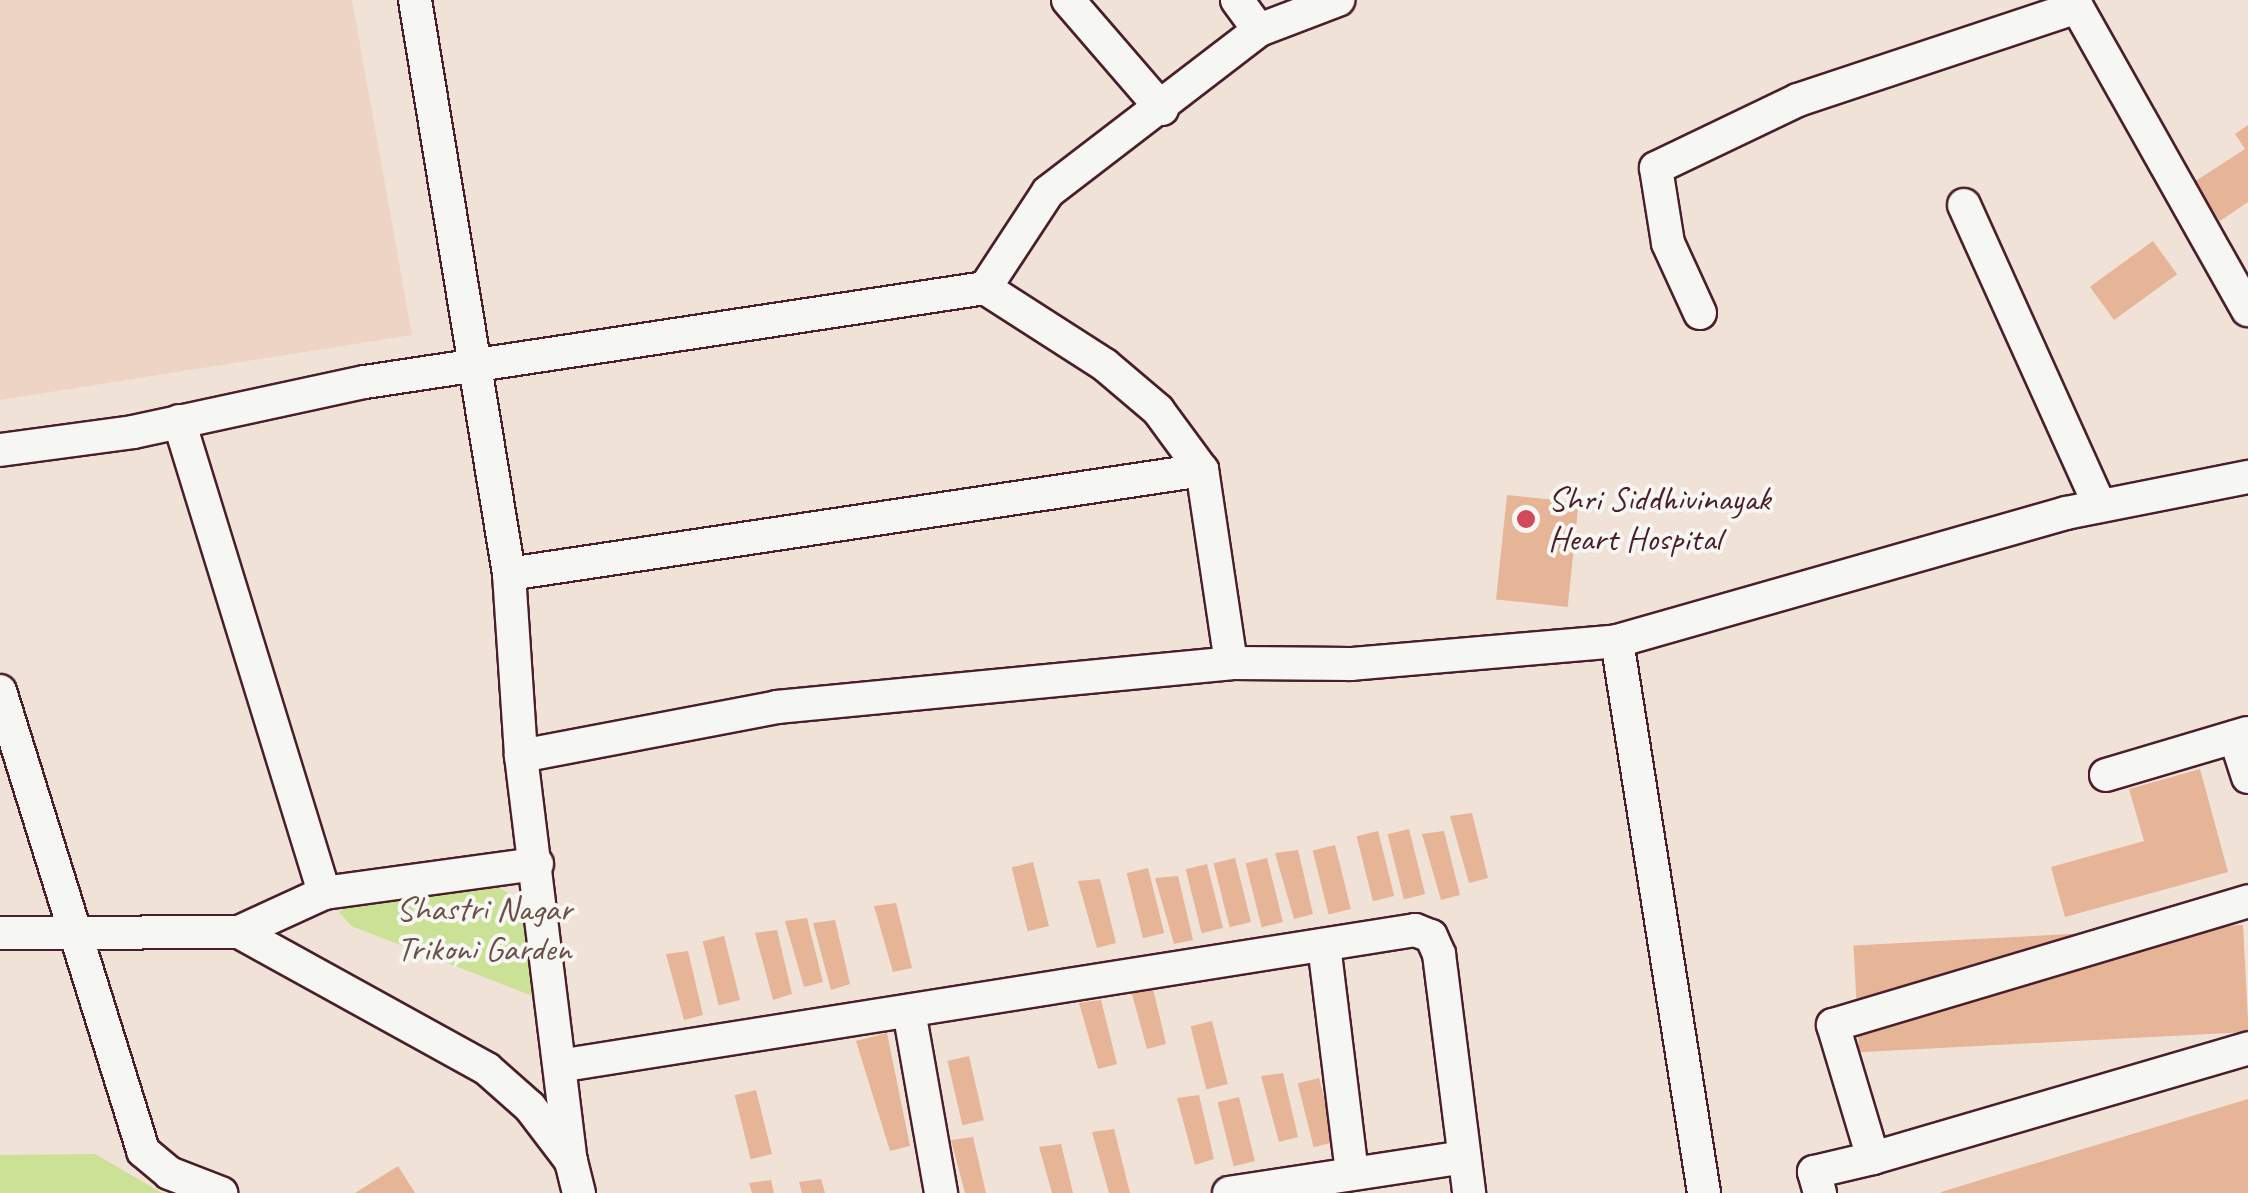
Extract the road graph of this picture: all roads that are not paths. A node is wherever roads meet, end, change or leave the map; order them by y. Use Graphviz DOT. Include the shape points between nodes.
graph roads {
  1 [pos="415,0"];
  2 [pos="1068,0"];
  3 [pos="1237,0"];
  4 [pos="1338,0"];
  5 [pos="2075,4"];
  6 [pos="1259,30"];
  7 [pos="1162,109"];
  8 [pos="1964,205"];
  9 [pos="985,288"];
  10 [pos="2248,310"];
  11 [pos="1700,313"];
  12 [pos="480,364"];
  13 [pos="179,422"];
  14 [pos="0,450"];
  15 [pos="1202,470"];
  16 [pos="2248,476"];
  17 [pos="2100,506"];
  18 [pos="509,574"];
  19 [pos="1617,641"];
  20 [pos="1231,663"];
  21 [pos="0,690"];
  22 [pos="2241,735"];
  23 [pos="521,756"];
  24 [pos="2106,776"];
  25 [pos="2248,778"];
  26 [pos="538,864"];
  27 [pos="324,893"];
  28 [pos="2248,901"];
  29 [pos="71,932"];
  30 [pos="240,932"];
  31 [pos="0,933"];
  32 [pos="1324,945"];
  33 [pos="909,1011"];
  34 [pos="2248,1048"];
  35 [pos="565,1064"];
  36 [pos="1464,1157"];
  37 [pos="1873,1158"];
  38 [pos="571,1161"];
  39 [pos="1352,1174"];
  40 [pos="222,1193"];
  41 [pos="579,1193"];
  42 [pos="941,1193"];
  43 [pos="1229,1193"];
  44 [pos="1469,1193"];
  45 [pos="1704,1193"];
  46 [pos="1820,1193"];
  1 -- 12 [label="street"];
  2 -- 7 [label="street"];
  3 -- 6 [label="street"];
  4 -- 6 [label="street"];
  5 -- 10 [label="street"];
  5 -- 11 [label="street" via="1798,100 1656,168 1668,243"];
  6 -- 7 [label="street"];
  7 -- 9 [label="street" via="1048,192"];
  8 -- 17 [label="street"];
  9 -- 12 [label="street"];
  9 -- 15 [label="street" via="1104,364 1158,410"];
  12 -- 13 [label="street"];
  12 -- 18 [label="street"];
  13 -- 14 [label="street"];
  13 -- 27 [label="street"];
  15 -- 18 [label="street"];
  15 -- 20 [label="street"];
  16 -- 17 [label="street"];
  17 -- 19 [label="street"];
  18 -- 23 [label="street"];
  19 -- 20 [label="street" via="1351,664"];
  19 -- 45 [label="street"];
  20 -- 23 [label="street" via="777,706"];
  21 -- 29 [label="street"];
  22 -- 24 [label="street"];
  22 -- 25 [label="street"];
  23 -- 26 [label="street"];
  26 -- 27 [label="street"];
  26 -- 35 [label="street"];
  27 -- 30 [label="street"];
  28 -- 37 [label="street" via="1833,1025"];
  29 -- 30 [label="street"];
  29 -- 31 [label="street"];
  29 -- 40 [label="street" via="143,1151 169,1172"];
  30 -- 38 [label="street" via="487,1068 530,1107"];
  32 -- 33 [label="street"];
  32 -- 36 [label="street" via="1415,930 1431,936"];
  32 -- 39 [label="street"];
  33 -- 35 [label="street"];
  33 -- 42 [label="street"];
  34 -- 37 [label="street"];
  35 -- 38 [label="street"];
  36 -- 39 [label="street"];
  36 -- 44 [label="street"];
  37 -- 46 [label="street" via="1814,1172"];
  38 -- 41 [label="street"];
  39 -- 43 [label="street"];
}
